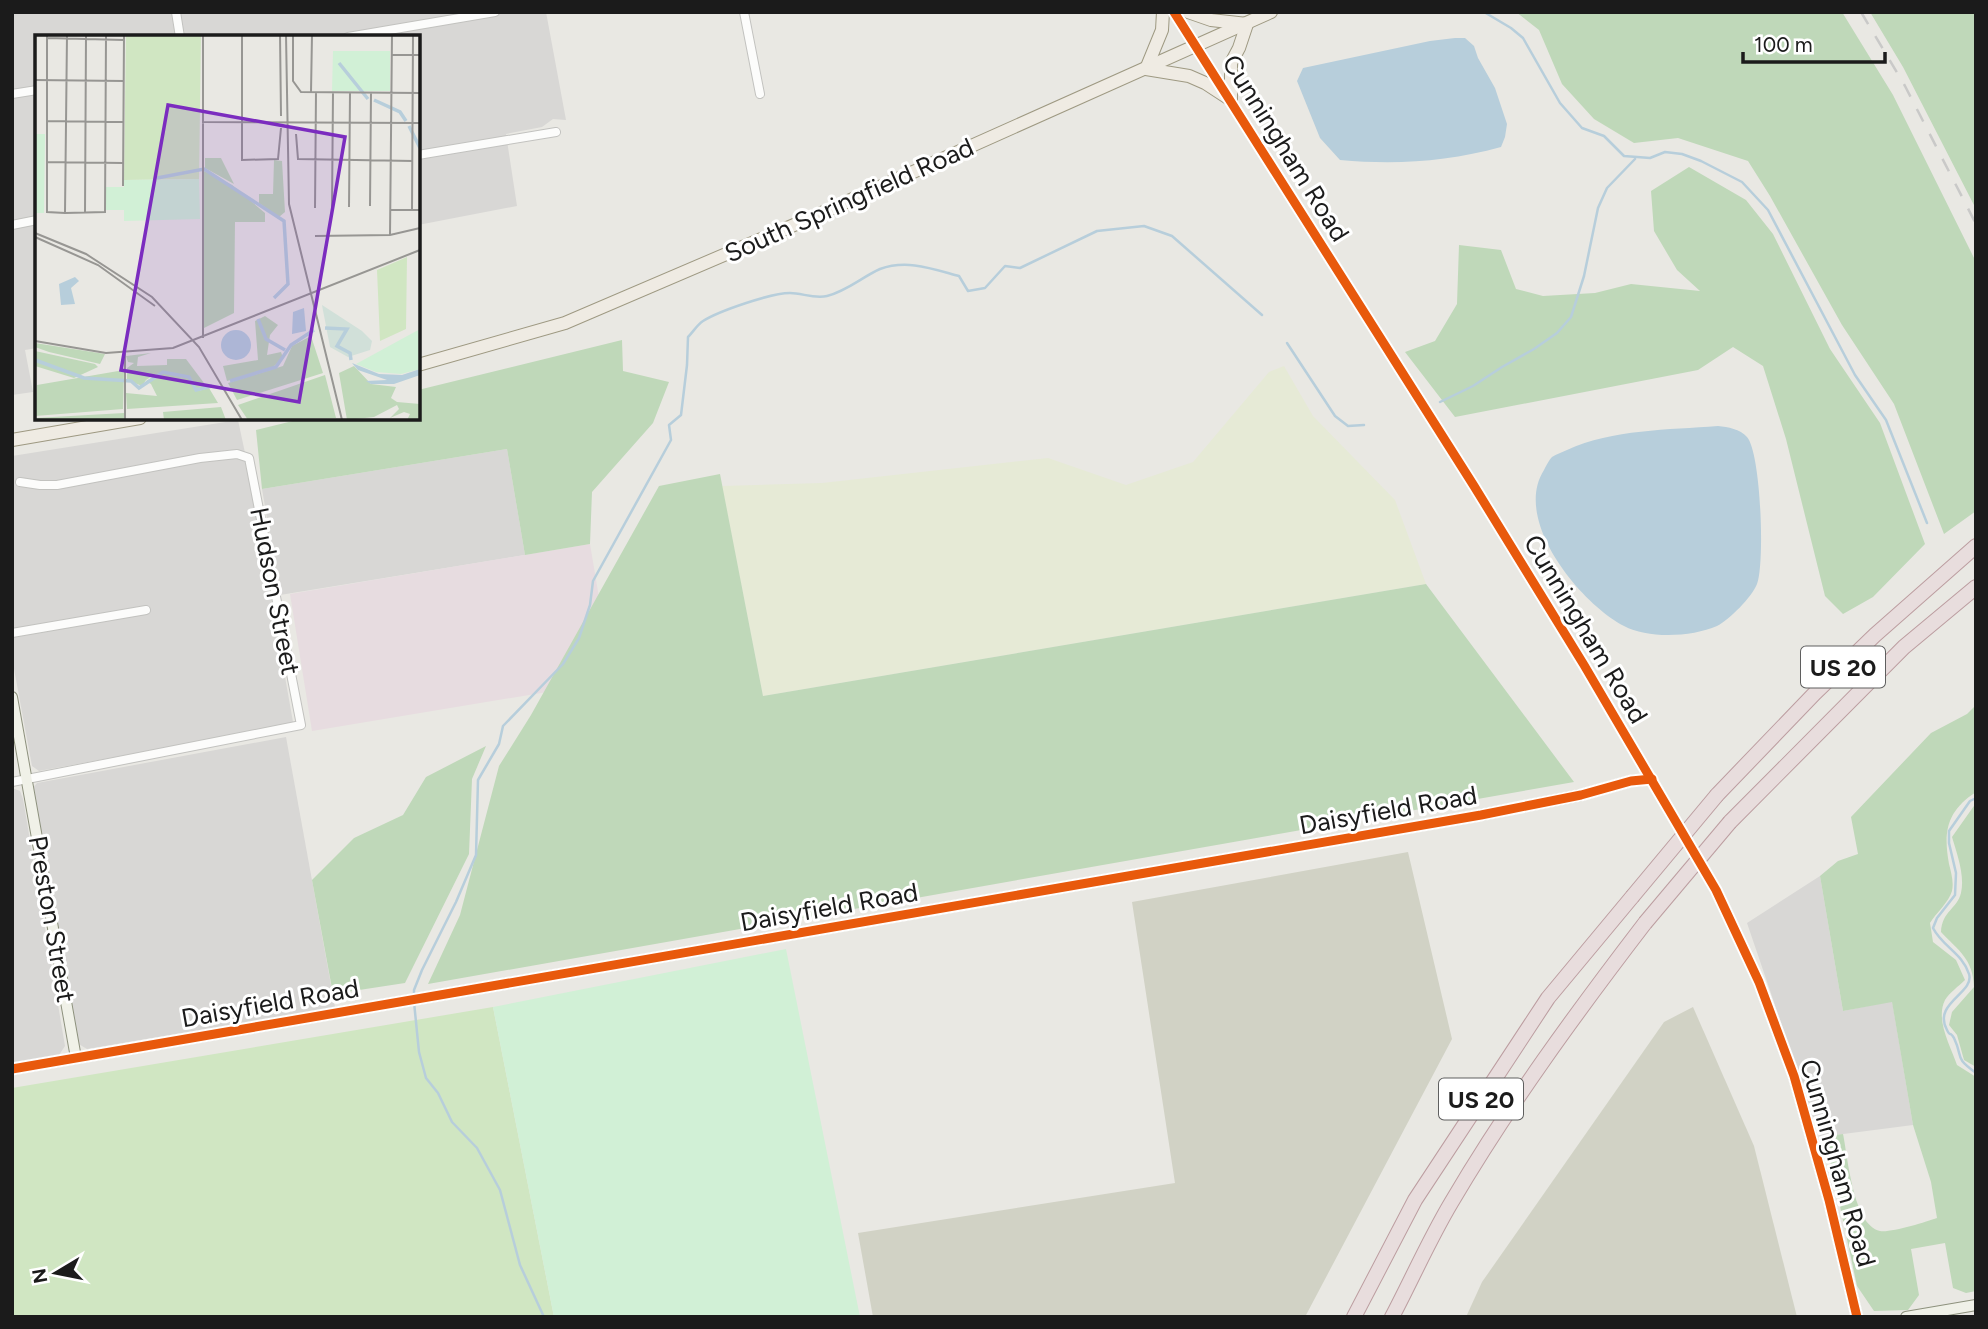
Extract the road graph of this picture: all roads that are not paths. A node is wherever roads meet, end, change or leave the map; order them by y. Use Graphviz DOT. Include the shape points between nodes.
graph roads {
  1 [pos="176,12"];
  2 [pos="495,12"];
  3 [pos="744,12"];
  4 [pos="1163,12"];
  5 [pos="1174,12"];
  6 [pos="1188,12"];
  7 [pos="1271,12"];
  8 [pos="1247,24"];
  9 [pos="180,35"];
  10 [pos="360,35"];
  11 [pos="1197,47"];
  12 [pos="1146,69"];
  13 [pos="35,90"];
  14 [pos="12,94"];
  15 [pos="760,94"];
  16 [pos="1231,100"];
  17 [pos="556,132"];
  18 [pos="420,155"];
  19 [pos="35,220"];
  20 [pos="12,225"];
  21 [pos="420,364"];
  22 [pos="128,420"];
  23 [pos="12,440"];
  24 [pos="20,482"];
  25 [pos="1976,546"];
  26 [pos="1976,587"];
  27 [pos="146,610"];
  28 [pos="12,633"];
  29 [pos="12,696"];
  30 [pos="1652,779"];
  31 [pos="28,780"];
  32 [pos="12,782"];
  33 [pos="76,1058"];
  34 [pos="12,1069"];
  35 [pos="1976,1305"];
  36 [pos="1354,1317"];
  37 [pos="1392,1317"];
  38 [pos="1857,1317"];
  39 [pos="1906,1317"];
  1 -- 9 [label="street"];
  2 -- 10 [label="street"];
  3 -- 15 [label="street"];
  4 -- 12 [label="main road" via="1162,30"];
  5 -- 11 [label="street, Cunningham Road"];
  6 -- 8 [label="main road"];
  7 -- 8 [label="main road, South Springfield Road"];
  8 -- 11 [label="main road, South Springfield Road"];
  8 -- 16 [label="main road" via="1231,62"];
  11 -- 12 [label="main road, South Springfield Road"];
  11 -- 16 [label="street, Cunningham Road"];
  12 -- 16 [label="main road" via="1189,76"];
  12 -- 21 [label="main road, South Springfield Road" via="565,323"];
  13 -- 14 [label="street"];
  16 -- 30 [label="street, Cunningham Road"];
  17 -- 18 [label="street"];
  19 -- 20 [label="street"];
  22 -- 23 [label="main road"];
  24 -- 31 [label="street, Hudson Street" via="57,485 200,458 237,454 249,458 301,725"];
  25 -- 36 [label="highway, US 20, bridge" via="1875,635 1717,795 1548,998 1415,1200"];
  26 -- 37 [label="highway, US 20, bridge" via="1904,647 1730,822 1645,923 1509,1112 1450,1204"];
  27 -- 28 [label="street"];
  29 -- 31 [label="street, Preston Street"];
  30 -- 33 [label="street, Daisyfield Road" via="1481,815"];
  30 -- 38 [label="street, Cunningham Road" via="1716,890 1763,993 1794,1076"];
  31 -- 32 [label="street"];
  31 -- 33 [label="street, Preston Street"];
  33 -- 34 [label="street, Daisyfield Road"];
  35 -- 39 [label="street"];
}
